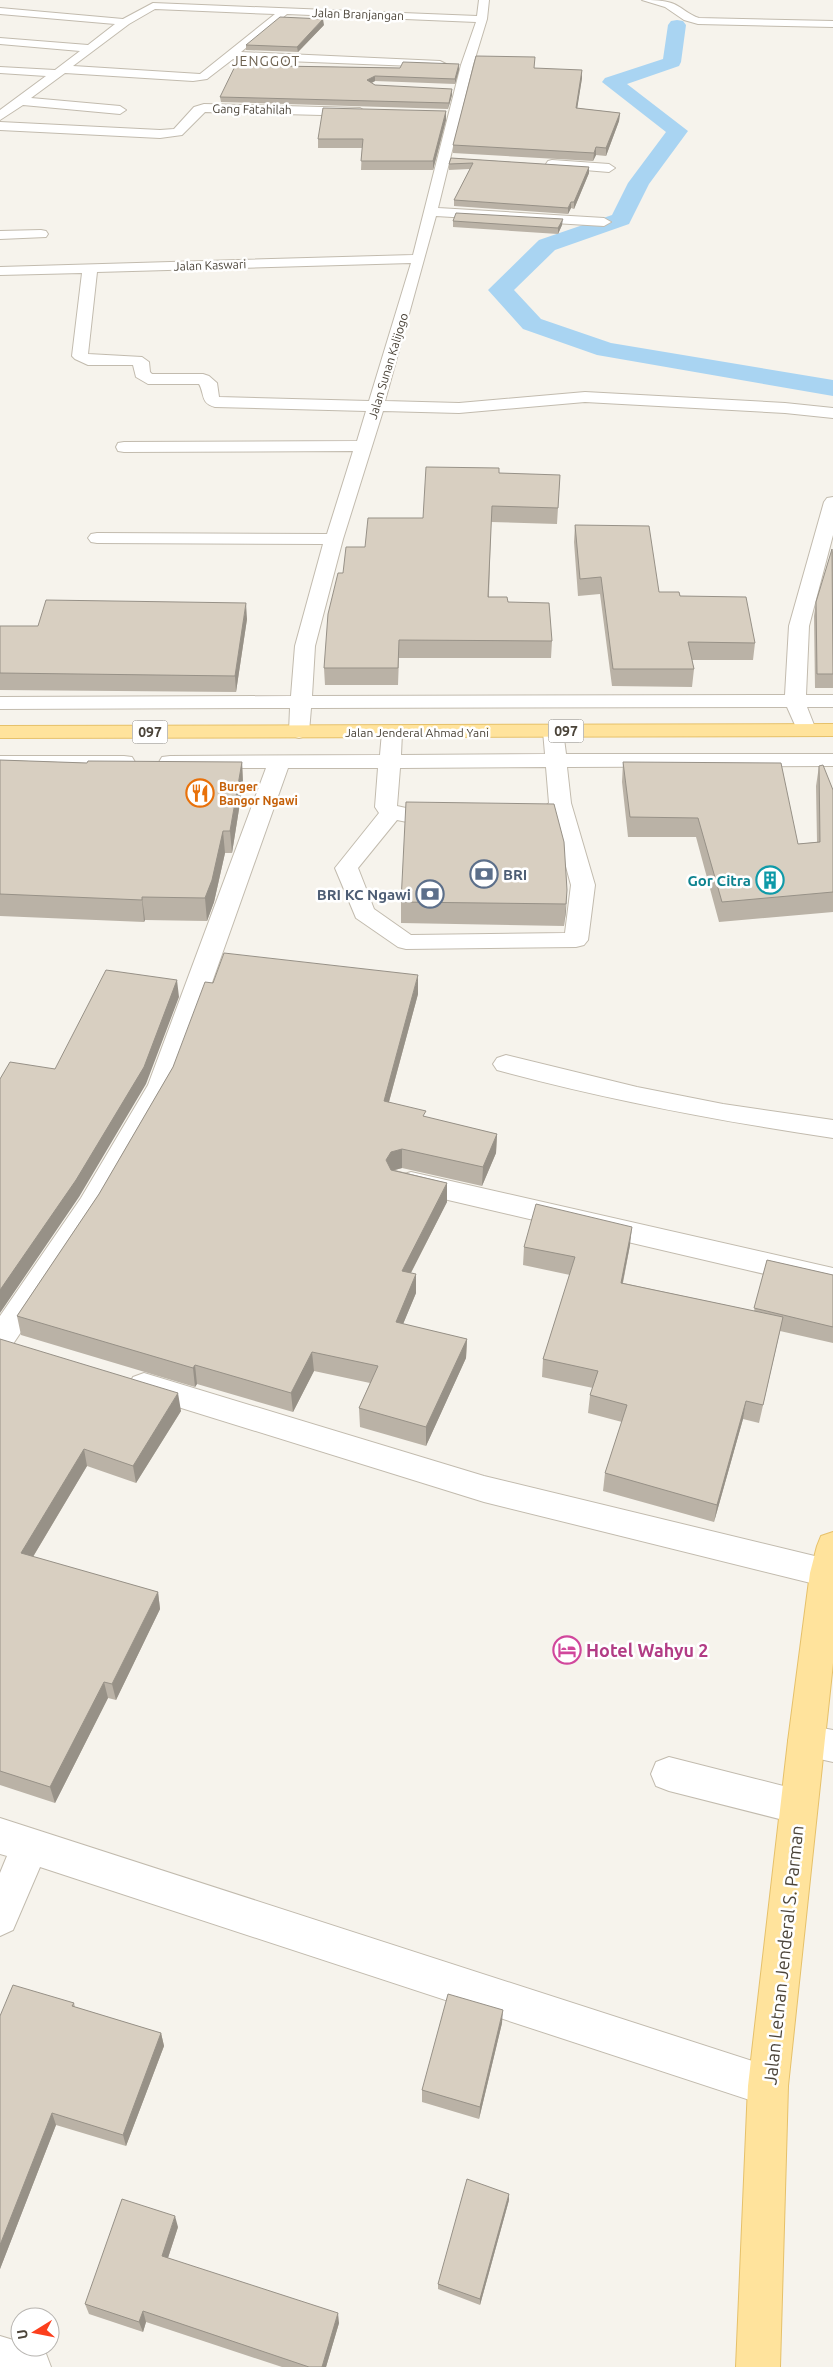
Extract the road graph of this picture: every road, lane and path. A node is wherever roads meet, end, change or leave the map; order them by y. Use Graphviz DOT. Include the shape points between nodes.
graph roads {
  1 [pos="484,0"];
  2 [pos="647,0"];
  3 [pos="168,3"];
  4 [pos="0,11"];
  5 [pos="285,11"];
  6 [pos="482,19"];
  7 [pos="125,22"];
  8 [pos="833,24"];
  9 [pos="0,41"];
  10 [pos="88,50"];
  11 [pos="104,54"];
  12 [pos="228,55"];
  13 [pos="197,64"];
  14 [pos="457,65"];
  15 [pos="215,66"];
  16 [pos="0,70"];
  17 [pos="59,71"];
  18 [pos="21,101"];
  19 [pos="120,110"];
  20 [pos="374,112"];
  21 [pos="0,116"];
  22 [pos="0,126"];
  23 [pos="540,164"];
  24 [pos="609,168"];
  25 [pos="430,212"];
  26 [pos="604,222"];
  27 [pos="40,234"];
  28 [pos="0,235"];
  29 [pos="419,259"];
  30 [pos="90,269"];
  31 [pos="0,272"];
  32 [pos="376,406"];
  33 [pos="833,413"];
  34 [pos="363,446"];
  35 [pos="124,447"];
  36 [pos="833,502"];
  37 [pos="97,538"];
  38 [pos="334,538"];
  39 [pos="0,702"];
  40 [pos="795,702"];
  41 [pos="833,702"];
  42 [pos="302,703"];
  43 [pos="806,730"];
  44 [pos="833,730"];
  45 [pos="553,731"];
  46 [pos="0,732"];
  47 [pos="300,732"];
  48 [pos="392,732"];
  49 [pos="833,760"];
  50 [pos="0,762"];
  51 [pos="279,762"];
  52 [pos="390,762"];
  53 [pos="558,762"];
  54 [pos="560,803"];
  55 [pos="391,813"];
  56 [pos="525,814"];
  57 [pos="429,815"];
  58 [pos="506,1064"];
  59 [pos="833,1129"];
  60 [pos="402,1180"];
  61 [pos="833,1280"];
  62 [pos="10,1344"];
  63 [pos="114,1376"];
  64 [pos="830,1559"];
  65 [pos="819,1744"];
  66 [pos="669,1774"];
  67 [pos="799,1807"];
  68 [pos="15,1842"];
  69 [pos="0,1917"];
  70 [pos="768,2086"];
  71 [pos="0,2358"];
  72 [pos="29,2367"];
  73 [pos="758,2367"];
  1 -- 6 [label="street, Jalan Sunan Kalijogo"];
  2 -- 8 [label="street" via="669,5 698,21"];
  3 -- 5 [label="street, Jalan Branjangan"];
  3 -- 7 [label="street, Jalan Branjangan" via="150,7"];
  4 -- 7 [label="street"];
  5 -- 6 [label="street, Jalan Branjangan"];
  5 -- 12 [label="street"];
  6 -- 14 [label="street, Jalan Sunan Kalijogo"];
  7 -- 10 [label="street, Jalan Branjangan"];
  9 -- 10 [label="street"];
  10 -- 11 [label="street"];
  10 -- 17 [label="street, Jalan Branjangan"];
  12 -- 14 [label="street"];
  12 -- 15 [label="street"];
  13 -- 15 [label="street"];
  14 -- 25 [label="street, Jalan Sunan Kalijogo" via="456,90 449,115 448,158"];
  15 -- 17 [label="street" via="198,78"];
  16 -- 17 [label="street"];
  17 -- 18 [label="street, Jalan Branjangan"];
  18 -- 19 [label="street"];
  18 -- 21 [label="street, Jalan Branjangan"];
  20 -- 22 [label="street, Gang Fatahilah" via="204,108 198,110 178,132 160,134"];
  23 -- 24 [label="street"];
  25 -- 26 [label="street"];
  25 -- 29 [label="street, Jalan Sunan Kalijogo"];
  27 -- 28 [label="street"];
  29 -- 30 [label="street, Jalan Kaswari"];
  29 -- 32 [label="street, Jalan Sunan Kalijogo"];
  30 -- 31 [label="street, Jalan Kaswari"];
  30 -- 32 [label="street" via="80,350 83,359 137,360 142,374 148,379 203,379 209,383 211,400 215,402"];
  32 -- 33 [label="street" via="459,408 585,397"];
  32 -- 34 [label="street, Jalan Sunan Kalijogo"];
  34 -- 35 [label="street"];
  34 -- 38 [label="street, Jalan Sunan Kalijogo"];
  36 -- 40 [label="street" via="799,626"];
  37 -- 38 [label="street"];
  38 -- 42 [label="street, Jalan Sunan Kalijogo" via="304,646"];
  39 -- 42 [label="street"];
  40 -- 41 [label="street"];
  40 -- 42 [label="street"];
  40 -- 43 [label="street"];
  42 -- 47 [label="street, Jalan Sunan Kalijogo"];
  43 -- 44 [label="main road, Jalan Jenderal Ahmad Yani / 097"];
  43 -- 45 [label="main road, Jalan Jenderal Ahmad Yani / 097"];
  45 -- 48 [label="main road, Jalan Jenderal Ahmad Yani / 097"];
  45 -- 53 [label="street"];
  46 -- 47 [label="main road, Jalan Jenderal Ahmad Yani / 097"];
  47 -- 48 [label="main road, Jalan Jenderal Ahmad Yani / 097"];
  48 -- 52 [label="street"];
  49 -- 53 [label="street"];
  50 -- 51 [label="street"];
  51 -- 52 [label="street"];
  51 -- 62 [label="street" via="161,1085"];
  52 -- 53 [label="street"];
  52 -- 55 [label="street" via="386,808"];
  53 -- 54 [label="street"];
  54 -- 55 [label="street" via="583,885 576,940 406,942 364,914 346,868"];
  54 -- 56 [label="street" via="554,811"];
  55 -- 57 [label="street"];
  58 -- 59 [label="street" via="694,1108"];
  60 -- 61 [label="street"];
  63 -- 64 [label="street" via="484,1489"];
  64 -- 65 [label="main road, Jalan Letnan Jenderal S. Parman"];
  65 -- 67 [label="main road, Jalan Letnan Jenderal S. Parman"];
  66 -- 67 [label="street"];
  67 -- 70 [label="main road, Jalan Letnan Jenderal S. Parman"];
  68 -- 69 [label="street"];
  68 -- 70 [label="street"];
  70 -- 73 [label="main road, Jalan Letnan Jenderal S. Parman"];
  71 -- 72 [label="street"];
}
